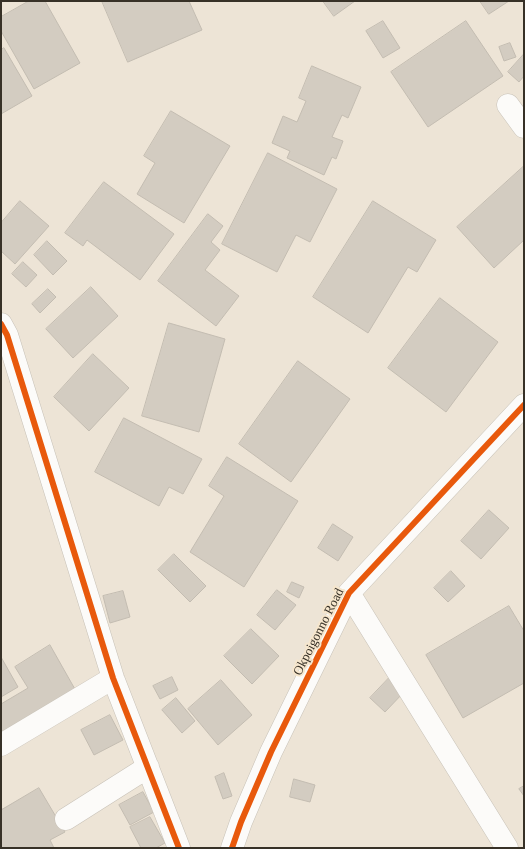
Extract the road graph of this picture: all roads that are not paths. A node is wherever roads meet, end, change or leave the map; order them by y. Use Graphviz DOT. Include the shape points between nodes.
graph roads {
  1 [pos="508,105"];
  2 [pos="524,127"];
  3 [pos="3,333"];
  4 [pos="524,405"];
  5 [pos="349,593"];
  6 [pos="113,678"];
  7 [pos="1,745"];
  8 [pos="148,767"];
  9 [pos="66,818"];
  10 [pos="179,848"];
  11 [pos="232,848"];
  12 [pos="507,848"];
  1 -- 2 [label="street"];
  3 -- 6 [label="street"];
  4 -- 5 [label="street, Okpoigonno Road"];
  5 -- 11 [label="street, Okpoigonno Road" via="271,752"];
  5 -- 12 [label="street"];
  6 -- 7 [label="street"];
  6 -- 8 [label="street"];
  8 -- 9 [label="street"];
  8 -- 10 [label="street"];
}
